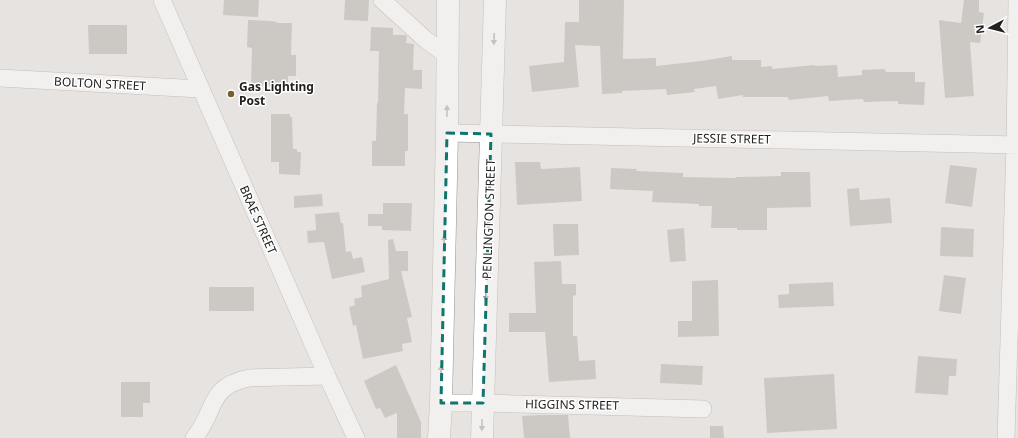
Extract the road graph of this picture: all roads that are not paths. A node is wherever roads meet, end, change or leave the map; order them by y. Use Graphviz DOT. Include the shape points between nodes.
graph roads {
  1 [pos="162,0"];
  2 [pos="382,0"];
  3 [pos="448,0"];
  4 [pos="495,0"];
  5 [pos="1017,0"];
  6 [pos="447,55"];
  7 [pos="0,78"];
  8 [pos="200,89"];
  9 [pos="447,133"];
  10 [pos="491,134"];
  11 [pos="1017,145"];
  12 [pos="327,376"];
  13 [pos="441,403"];
  14 [pos="483,403"];
  15 [pos="703,409"];
  16 [pos="194,438"];
  17 [pos="356,438"];
  18 [pos="439,438"];
  19 [pos="482,438"];
  20 [pos="1006,438"];
  1 -- 8 [label="street, BRAE STREET"];
  2 -- 6 [label="street" via="426,40"];
  3 -- 6 [label="street"];
  4 -- 10 [label="street, PENLINGTON STREET, one-way"];
  5 -- 11 [label="street"];
  9 -- 6 [label="street, one-way"];
  7 -- 8 [label="street, BOLTON STREET"];
  8 -- 12 [label="street, BRAE STREET"];
  9 -- 10 [label="street, JESSIE STREET"];
  13 -- 9 [label="street, one-way"];
  10 -- 11 [label="street, JESSIE STREET"];
  10 -- 14 [label="street, PENLINGTON STREET, one-way"];
  11 -- 20 [label="street"];
  12 -- 16 [label="street" via="249,378 226,386 215,398"];
  12 -- 17 [label="street, BRAE STREET"];
  13 -- 14 [label="street, HIGGINS STREET"];
  13 -- 18 [label="street"];
  14 -- 15 [label="street, HIGGINS STREET"];
  14 -- 19 [label="street, PENLINGTON STREET, one-way"];
}
